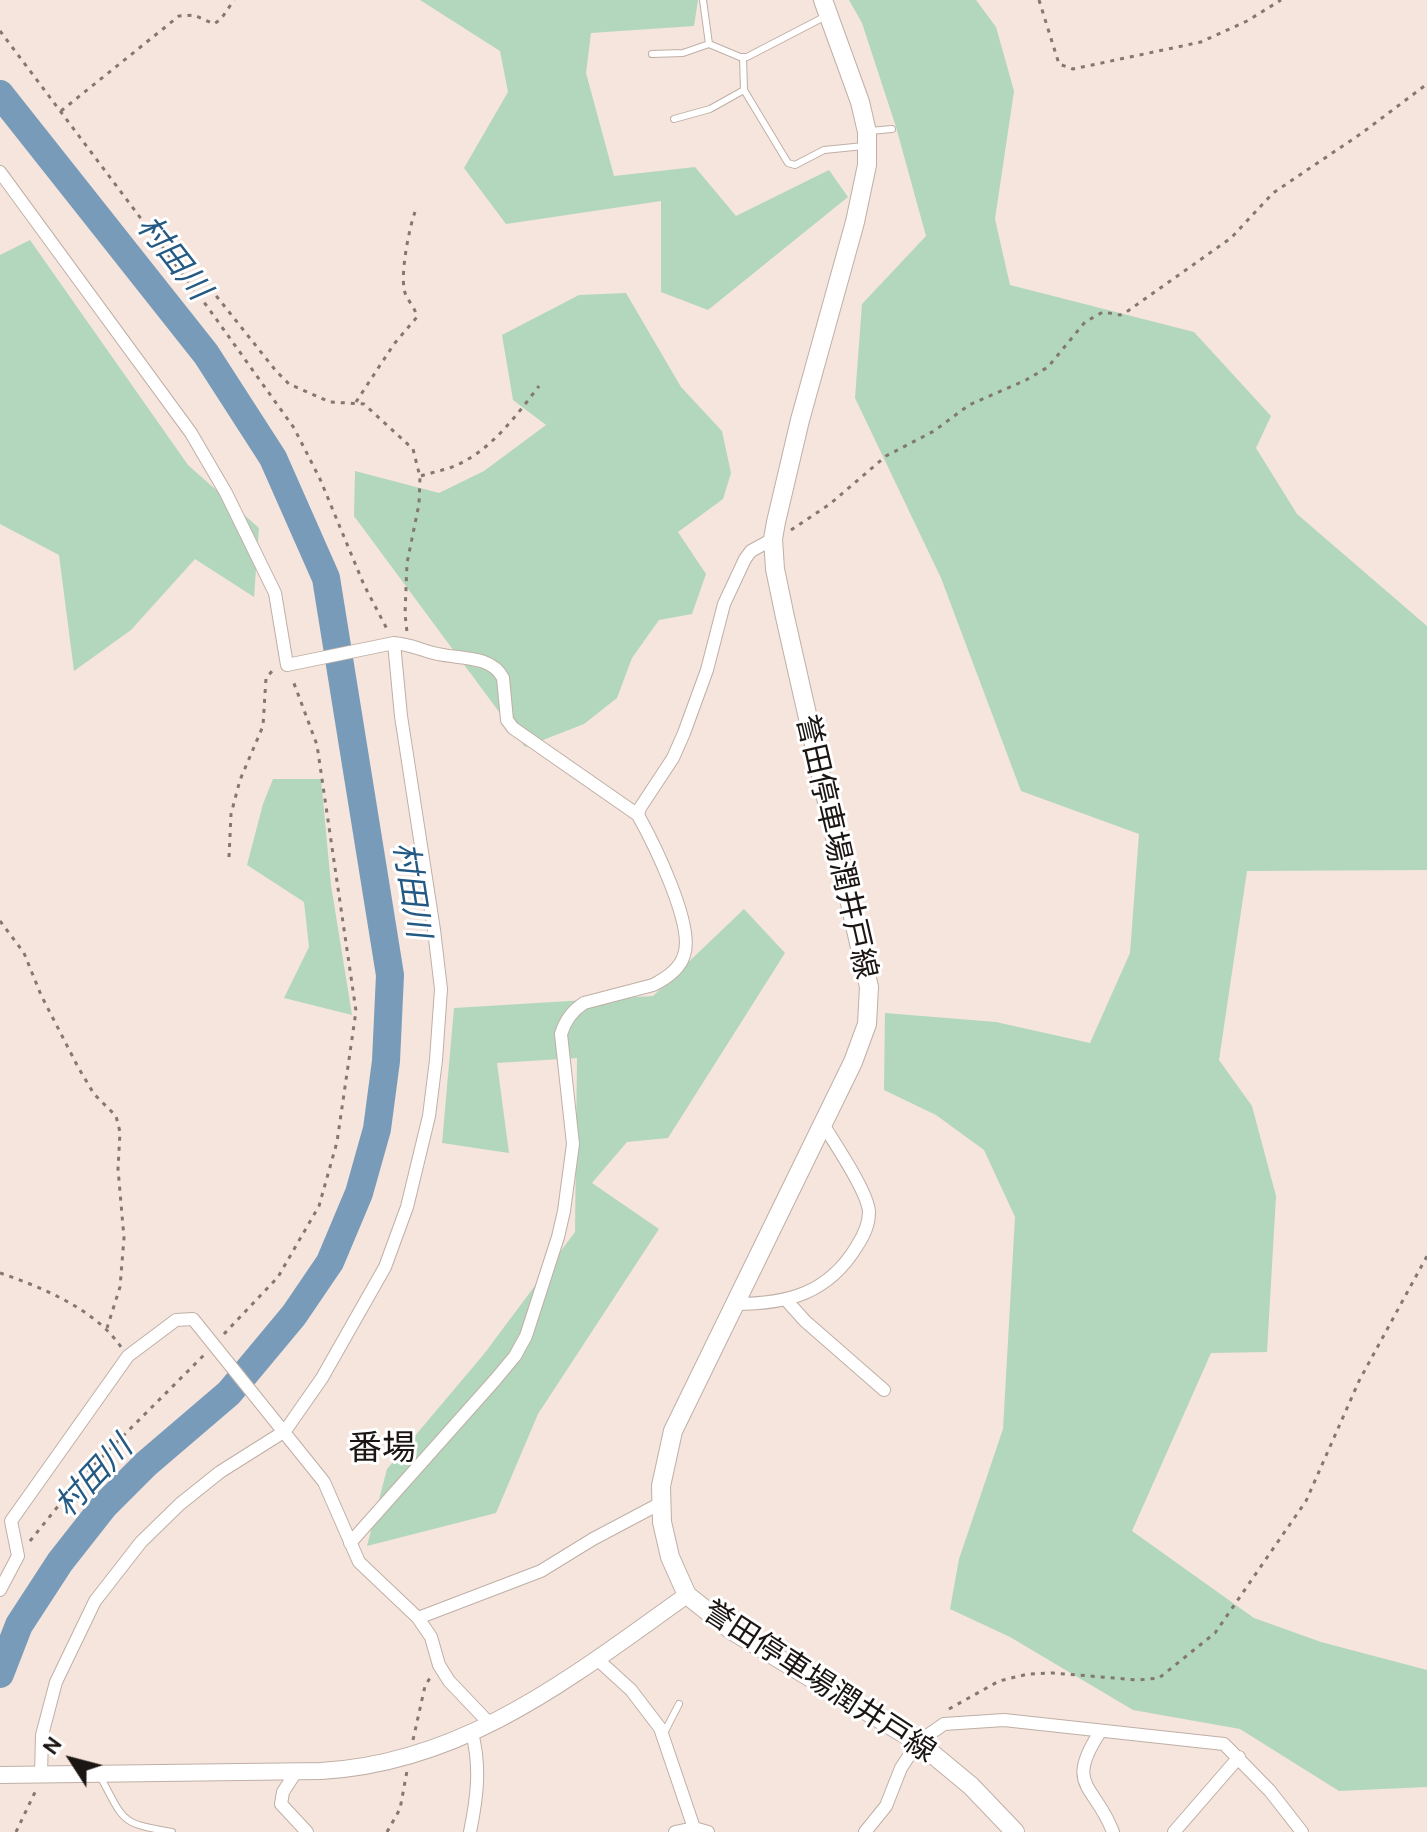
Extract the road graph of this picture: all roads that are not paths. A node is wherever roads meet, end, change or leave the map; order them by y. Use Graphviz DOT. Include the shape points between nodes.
graph roads {
  1 [pos="703,0"];
  2 [pos="825,8"];
  3 [pos="709,44"];
  4 [pos="652,54"];
  5 [pos="743,57"];
  6 [pos="744,90"];
  7 [pos="674,119"];
  8 [pos="892,129"];
  9 [pos="867,139"];
  10 [pos="0,172"];
  11 [pos="773,539"];
  12 [pos="394,643"];
  13 [pos="638,815"];
  14 [pos="823,1124"];
  15 [pos="787,1301"];
  16 [pos="735,1304"];
  17 [pos="884,1390"];
  18 [pos="285,1431"];
  19 [pos="661,1503"];
  20 [pos="350,1543"];
  21 [pos="0,1590"];
  22 [pos="687,1595"];
  23 [pos="418,1618"];
  24 [pos="597,1659"];
  25 [pos="679,1704"];
  26 [pos="490,1724"];
  27 [pos="1100,1732"];
  28 [pos="472,1733"];
  29 [pos="663,1735"];
  30 [pos="918,1742"];
  31 [pos="1239,1757"];
  32 [pos="296,1772"];
  33 [pos="99,1773"];
  34 [pos="0,1775"];
  35 [pos="41,1775"];
  36 [pos="694,1828"];
  37 [pos="172,1832"];
  38 [pos="307,1832"];
  39 [pos="470,1832"];
  40 [pos="675,1832"];
  41 [pos="708,1832"];
  42 [pos="865,1832"];
  43 [pos="1015,1832"];
  44 [pos="1113,1832"];
  45 [pos="1174,1832"];
  46 [pos="1302,1832"];
  1 -- 3 [label="lane"];
  2 -- 5 [label="lane"];
  2 -- 9 [label="main road, 誉田停車場潤井戸線"];
  3 -- 4 [label="lane" via="683,53"];
  3 -- 5 [label="lane"];
  5 -- 6 [label="lane"];
  6 -- 7 [label="lane" via="710,109"];
  6 -- 9 [label="lane" via="791,166 824,150"];
  8 -- 9 [label="lane"];
  9 -- 11 [label="main road, 誉田停車場潤井戸線" via="855,222"];
  10 -- 12 [label="street" via="191,433 226,493 275,593 287,665"];
  11 -- 13 [label="street" via="745,559 724,604 684,733"];
  11 -- 14 [label="main road, 誉田停車場潤井戸線" via="785,617 869,987 867,1024"];
  12 -- 13 [label="street" via="487,663 500,672 507,720 513,728"];
  12 -- 18 [label="street" via="441,989 429,1116 407,1207 385,1267"];
  13 -- 20 [label="street" via="673,890 685,955 663,980 584,1003 564,1024 573,1144 558,1237 526,1336 495,1380"];
  14 -- 15 [label="street" via="862,1191 868,1224 836,1274"];
  14 -- 16 [label="main road, 誉田停車場潤井戸線"];
  15 -- 16 [label="street"];
  15 -- 17 [label="street"];
  16 -- 19 [label="main road, 誉田停車場潤井戸線" via="673,1431"];
  18 -- 20 [label="street" via="324,1482"];
  18 -- 21 [label="street" via="193,1319 176,1320 128,1356 11,1521 18,1556"];
  18 -- 35 [label="street" via="180,1504 141,1542 95,1601 56,1682 42,1735"];
  19 -- 22 [label="main road, 誉田停車場潤井戸線" via="665,1540"];
  19 -- 23 [label="street" via="541,1571"];
  20 -- 23 [label="street" via="359,1562"];
  22 -- 24 [label="street"];
  22 -- 30 [label="main road, 誉田停車場潤井戸線" via="731,1630"];
  23 -- 26 [label="street" via="449,1681"];
  24 -- 26 [label="street"];
  24 -- 29 [label="street" via="631,1690"];
  25 -- 29 [label="lane"];
  26 -- 28 [label="street"];
  27 -- 30 [label="street" via="1004,1720 944,1724"];
  27 -- 31 [label="street" via="1224,1744"];
  27 -- 44 [label="street" via="1082,1771"];
  28 -- 32 [label="street" via="410,1758"];
  28 -- 39 [label="street" via="478,1797"];
  29 -- 36 [label="street"];
  30 -- 42 [label="street" via="886,1806"];
  30 -- 43 [label="main road, 誉田停車場潤井戸線"];
  31 -- 45 [label="street"];
  31 -- 46 [label="street"];
  32 -- 33 [label="street"];
  32 -- 38 [label="street" via="281,1804"];
  33 -- 35 [label="street"];
  33 -- 37 [label="lane" via="122,1817 137,1826"];
  34 -- 35 [label="street"];
  36 -- 40 [label="street"];
  36 -- 41 [label="street"];
}
